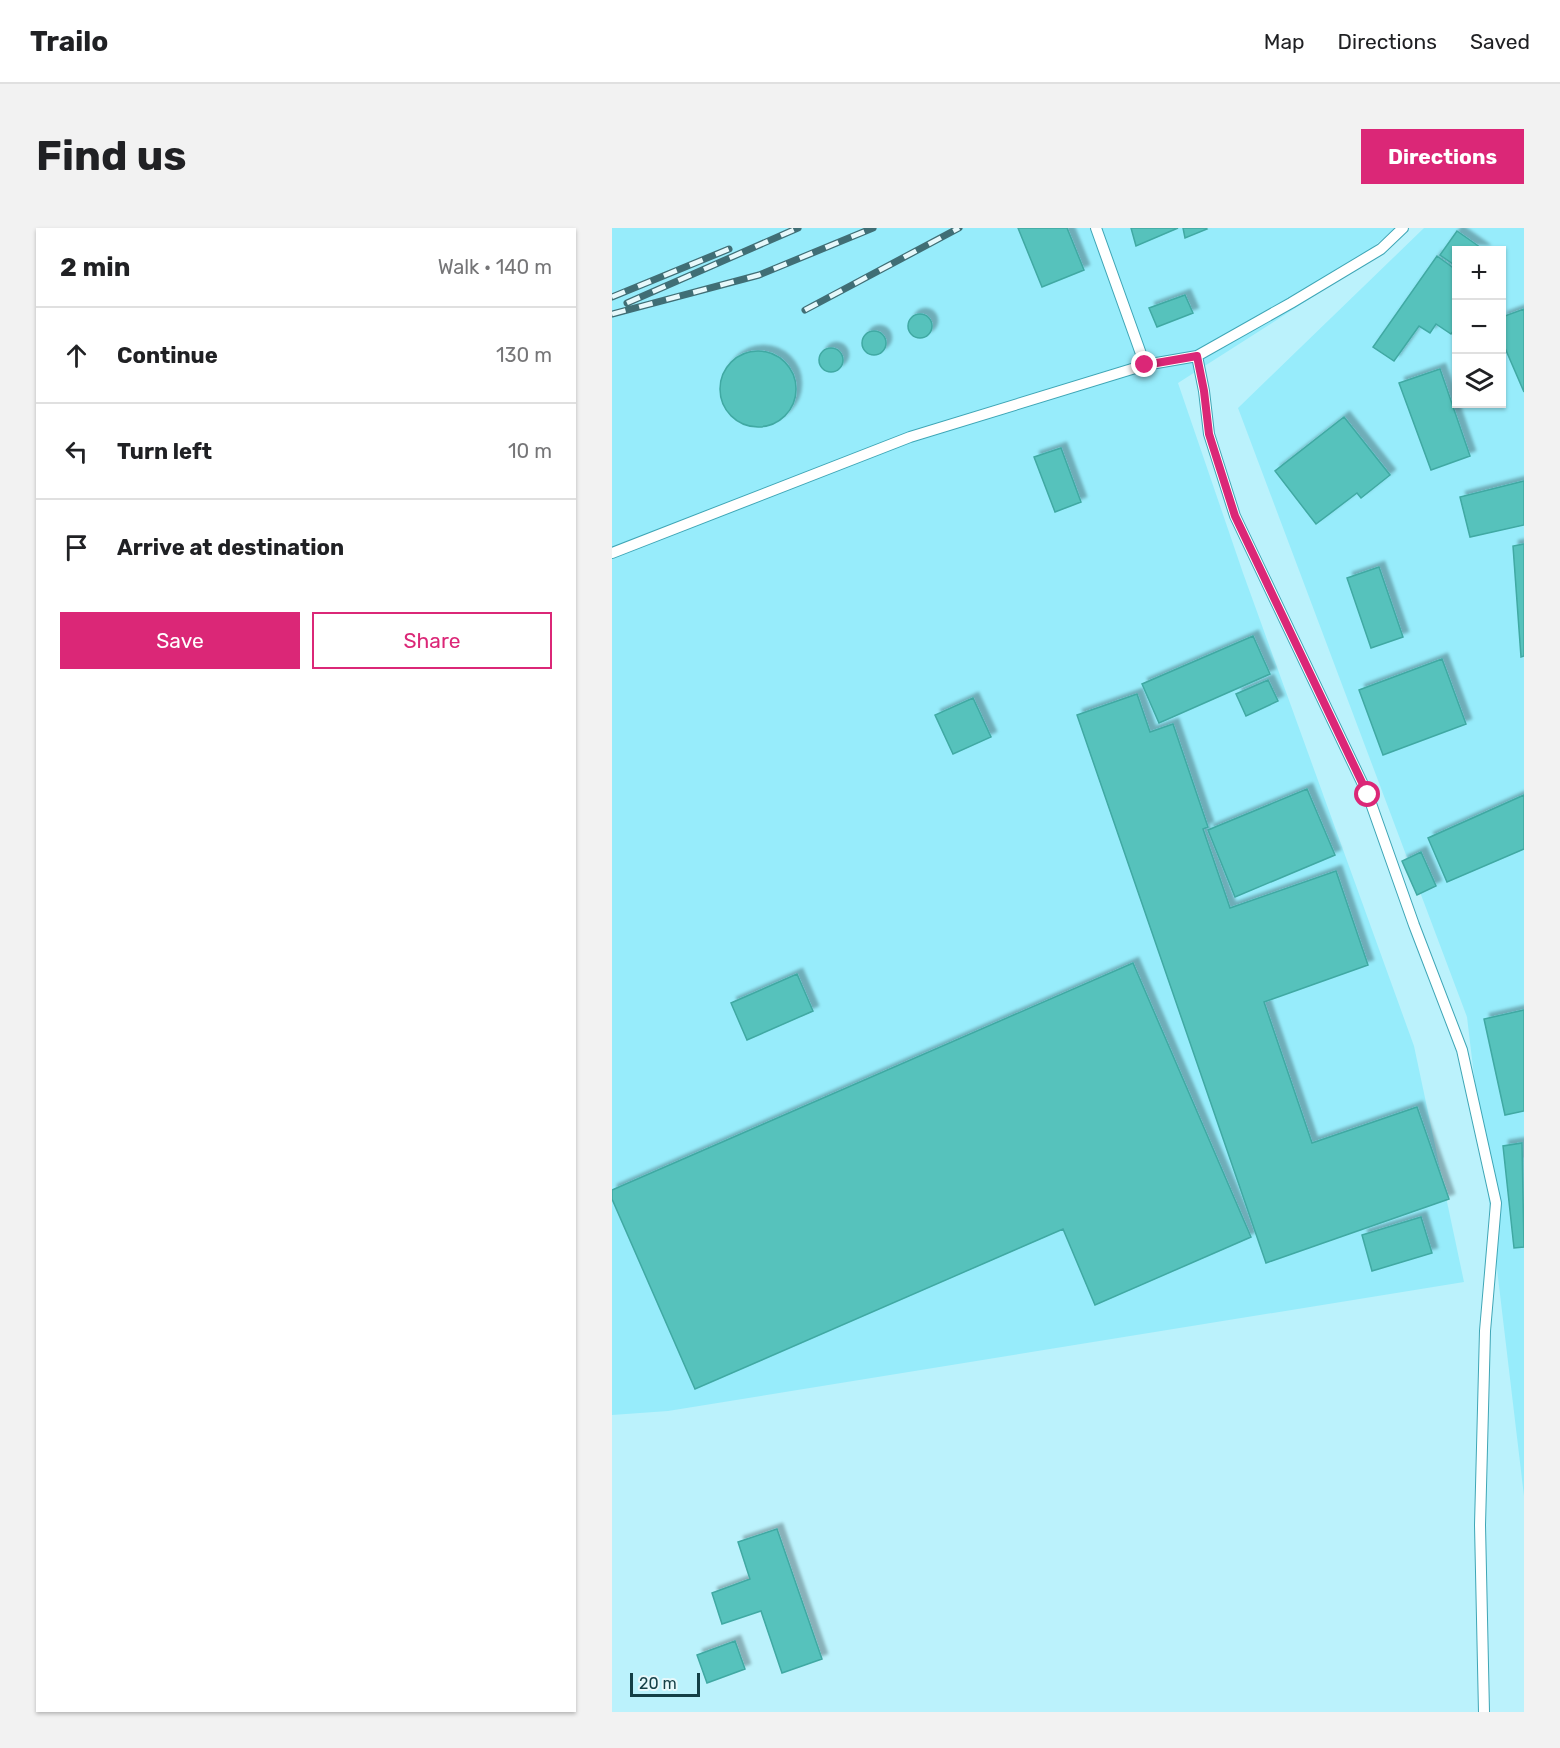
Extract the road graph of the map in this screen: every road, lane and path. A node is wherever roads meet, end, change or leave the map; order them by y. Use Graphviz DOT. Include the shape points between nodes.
graph roads {
  1 [pos="1096,228"];
  2 [pos="1403,228"];
  3 [pos="1197,356"];
  4 [pos="1145,365"];
  5 [pos="612,553"];
  6 [pos="1484,1712"];
  1 -- 4 [label="lane"];
  2 -- 3 [label="lane" via="1381,249"];
  3 -- 4 [label="lane"];
  3 -- 6 [label="lane" via="1209,434 1235,516 1368,795 1462,1050 1496,1203 1485,1331 1479,1525"];
  4 -- 5 [label="lane" via="910,437"];
}
